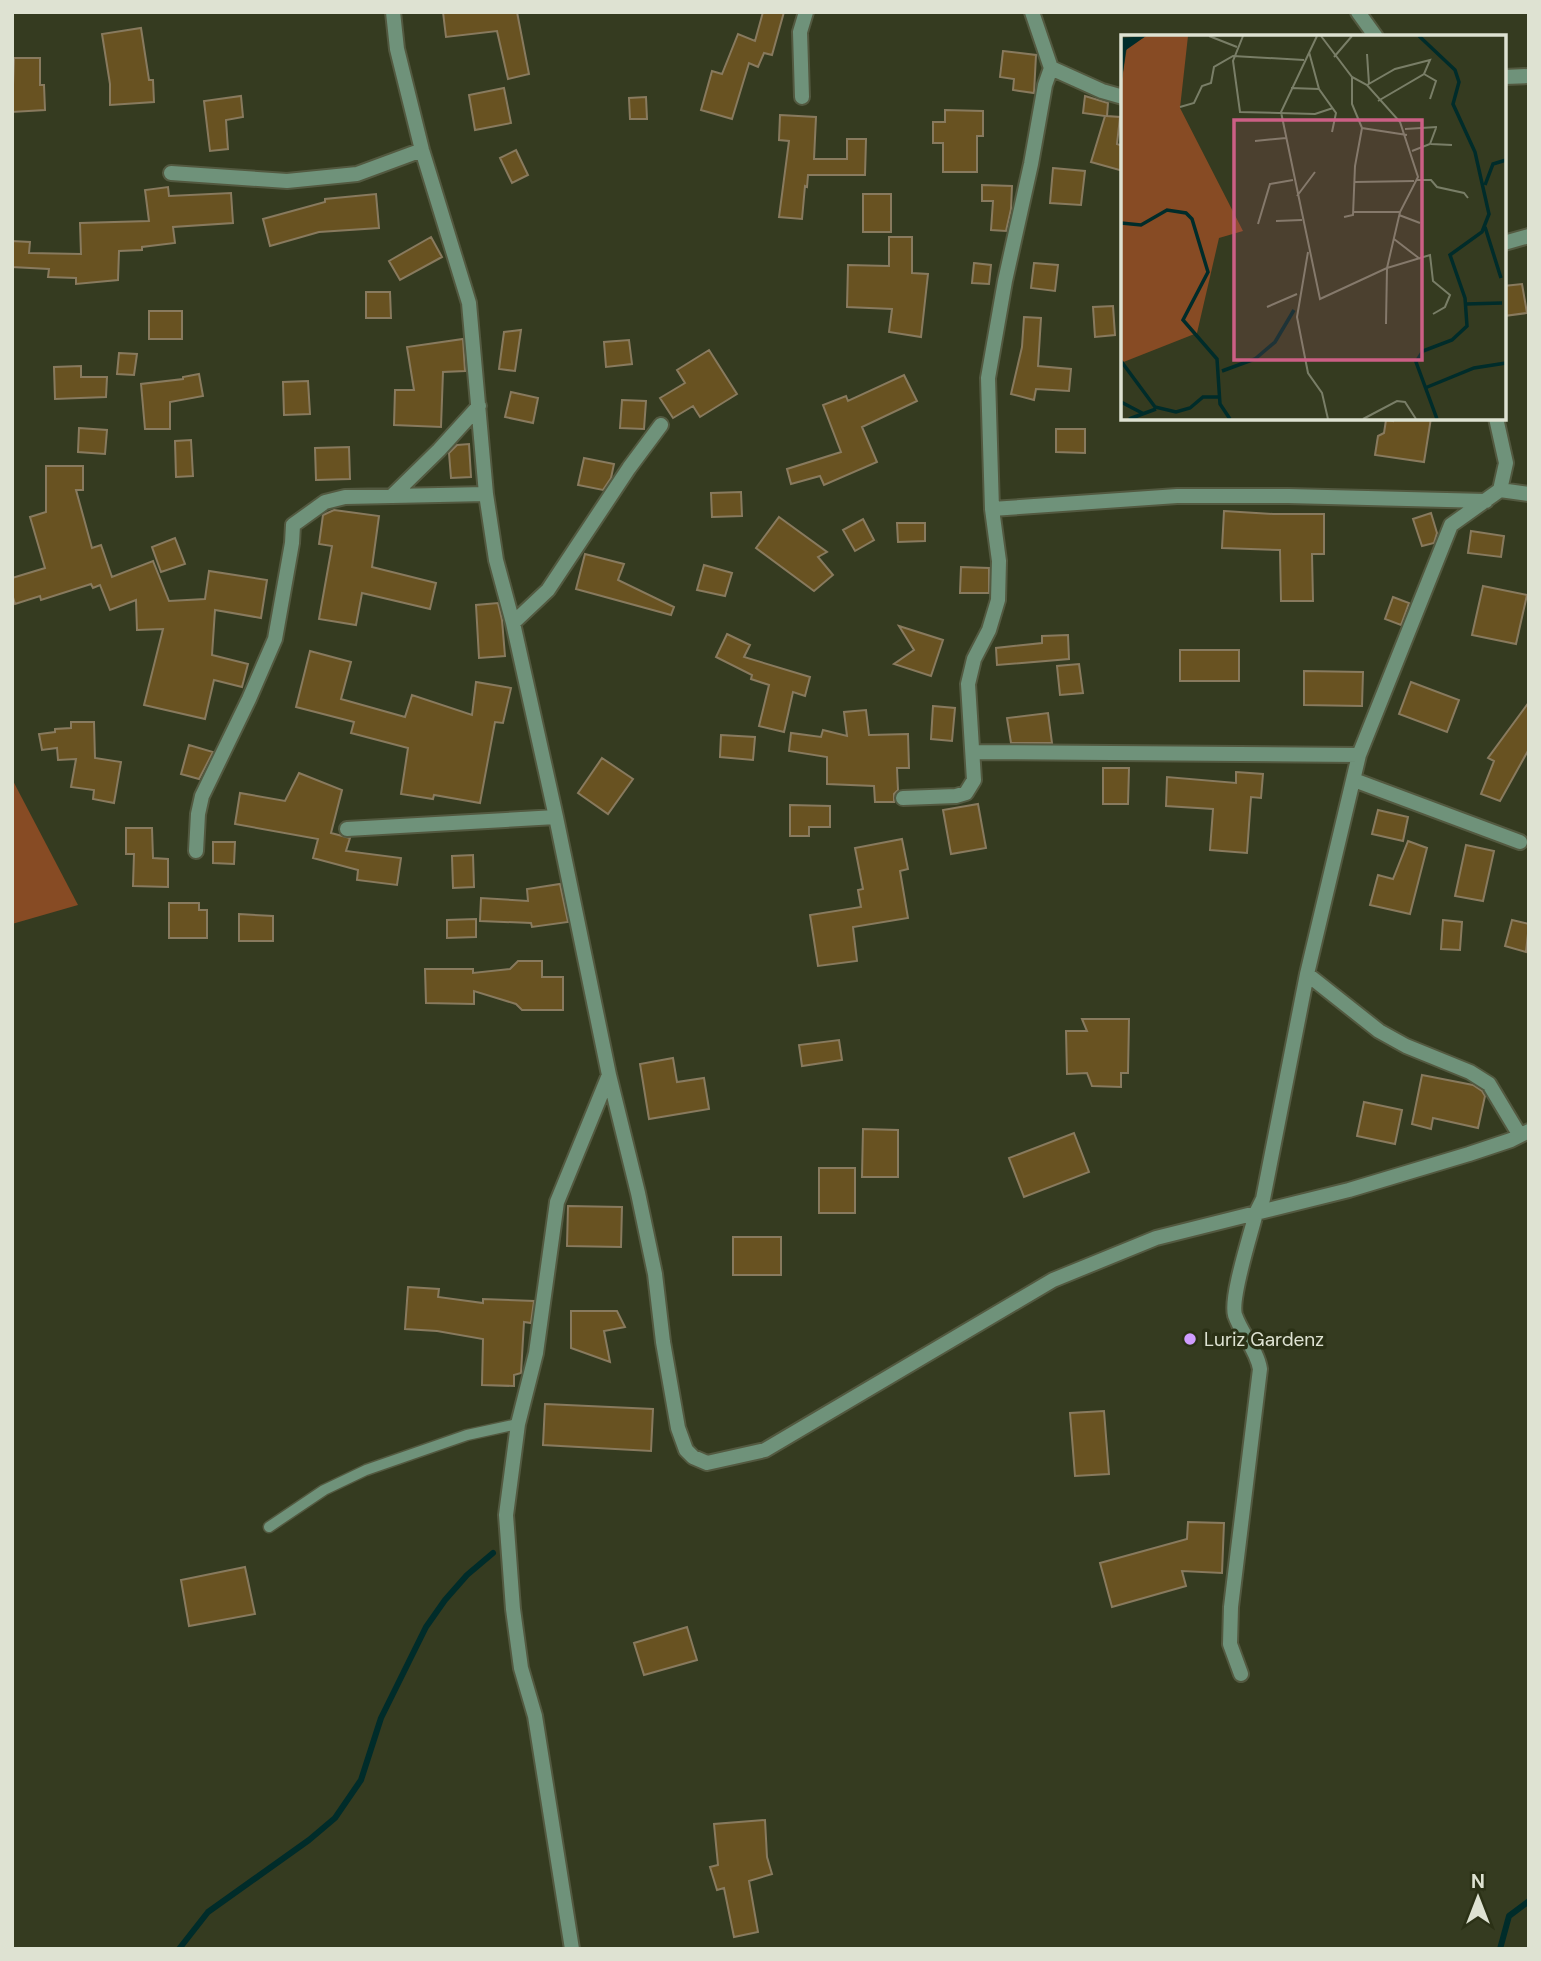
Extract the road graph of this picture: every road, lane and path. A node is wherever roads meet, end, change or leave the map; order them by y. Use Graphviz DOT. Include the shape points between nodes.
graph roads {
  1 [pos="393,12"];
  2 [pos="806,12"];
  3 [pos="1032,12"];
  4 [pos="1358,12"];
  5 [pos="1375,35"];
  6 [pos="1051,68"];
  7 [pos="1529,76"];
  8 [pos="1506,77"];
  9 [pos="1121,96"];
  10 [pos="802,97"];
  11 [pos="422,150"];
  12 [pos="171,173"];
  13 [pos="1529,236"];
  14 [pos="1506,242"];
  15 [pos="479,406"];
  16 [pos="1496,420"];
  17 [pos="662,425"];
  18 [pos="1500,490"];
  19 [pos="486,494"];
  20 [pos="1529,494"];
  21 [pos="393,496"];
  22 [pos="1486,501"];
  23 [pos="992,509"];
  24 [pos="513,624"];
  25 [pos="973,752"];
  26 [pos="1359,754"];
  27 [pos="1354,780"];
  28 [pos="903,798"];
  29 [pos="556,817"];
  30 [pos="346,829"];
  31 [pos="1520,842"];
  32 [pos="196,851"];
  33 [pos="1307,974"];
  34 [pos="609,1075"];
  35 [pos="1524,1133"];
  36 [pos="1255,1213"];
  37 [pos="517,1424"];
  38 [pos="270,1527"];
  39 [pos="1241,1674"];
  40 [pos="572,1949"];
  1 -- 11 [label="street" via="397,49"];
  2 -- 10 [label="street" via="800,32"];
  3 -- 6 [label="street"];
  4 -- 5 [label="street"];
  6 -- 9 [label="street"];
  6 -- 23 [label="street" via="988,378"];
  7 -- 8 [label="street"];
  11 -- 12 [label="street" via="357,174 287,181"];
  11 -- 15 [label="street" via="469,303"];
  13 -- 14 [label="street"];
  15 -- 19 [label="street"];
  15 -- 21 [label="street"];
  16 -- 18 [label="street" via="1506,463"];
  17 -- 24 [label="street" via="548,590"];
  18 -- 20 [label="street"];
  18 -- 22 [label="street"];
  19 -- 21 [label="street"];
  19 -- 24 [label="street" via="496,560"];
  21 -- 32 [label="street" via="345,496 325,502 293,525 275,639 202,796"];
  22 -- 23 [label="street" via="1177,496"];
  22 -- 26 [label="street" via="1451,525"];
  23 -- 25 [label="street" via="999,561 998,600 968,684"];
  24 -- 29 [label="street"];
  25 -- 26 [label="street"];
  25 -- 28 [label="street" via="974,780 966,793"];
  26 -- 27 [label="street"];
  27 -- 31 [label="street"];
  27 -- 33 [label="street"];
  29 -- 30 [label="street"];
  29 -- 34 [label="street"];
  33 -- 35 [label="street" via="1378,1031 1489,1084"];
  33 -- 36 [label="street" via="1263,1199"];
  34 -- 36 [label="street" via="655,1274 678,1428 686,1450 707,1463 765,1450 1053,1280 1156,1238"];
  34 -- 37 [label="street" via="557,1202 536,1353"];
  35 -- 36 [label="street" via="1362,1186"];
  36 -- 39 [label="street" via="1234,1312 1260,1369 1231,1608 1230,1644"];
  37 -- 38 [label="lane" via="467,1435 366,1470 324,1490"];
  37 -- 40 [label="street" via="506,1515 513,1609"];
}
